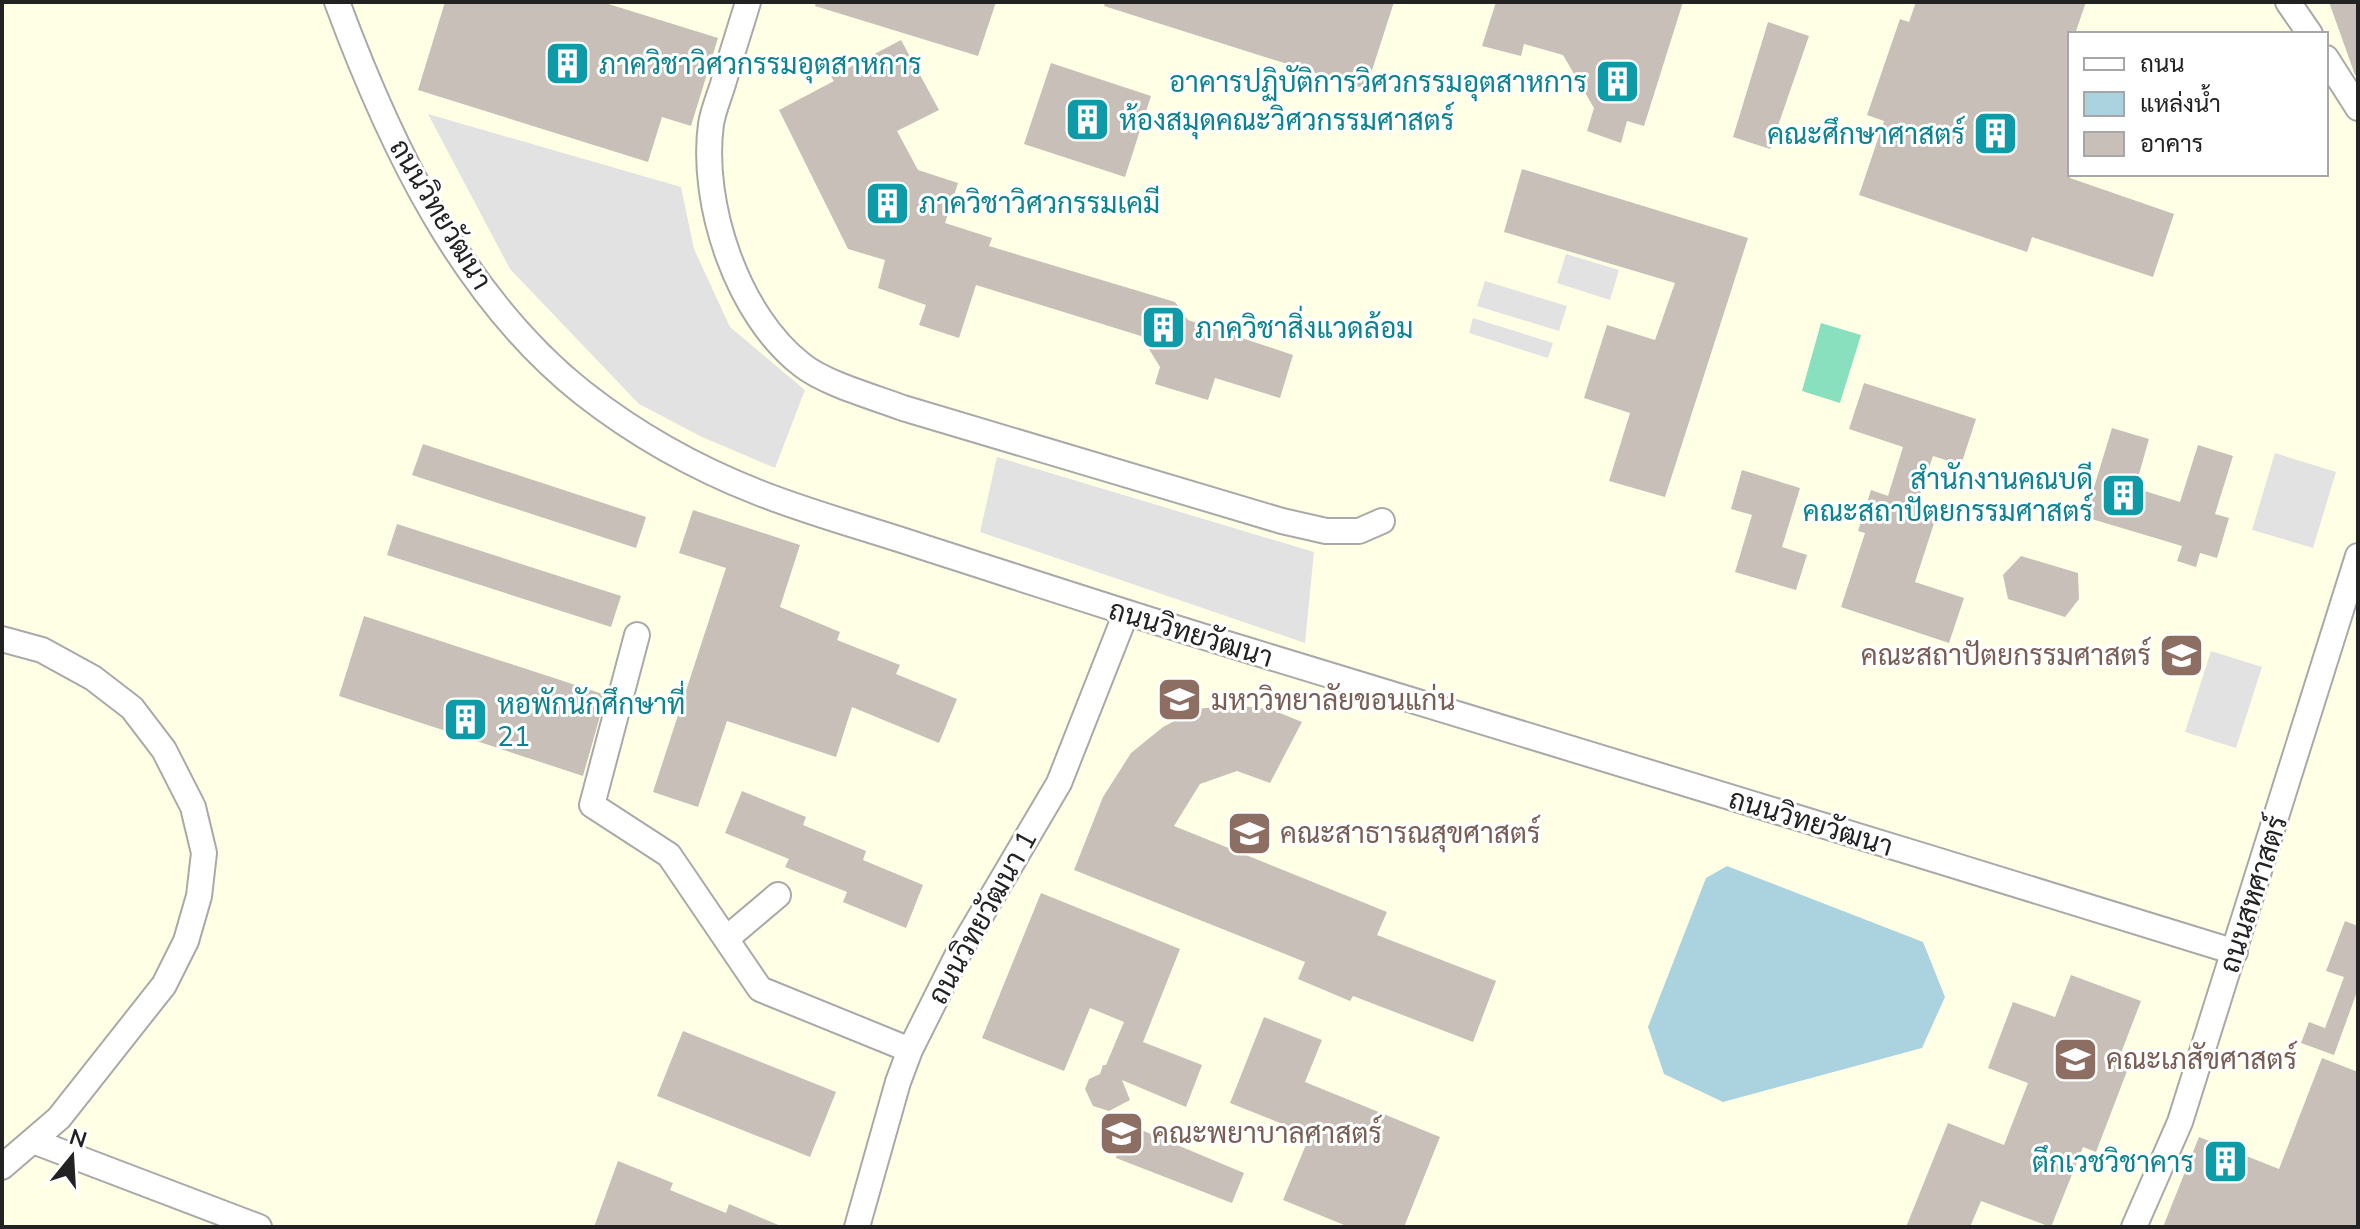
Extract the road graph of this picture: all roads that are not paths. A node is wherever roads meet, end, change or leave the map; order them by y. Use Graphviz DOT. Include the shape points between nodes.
graph roads {
  1 [pos="337,2"];
  2 [pos="748,2"];
  3 [pos="2288,2"];
  4 [pos="2309,32"];
  5 [pos="2328,61"];
  6 [pos="2358,108"];
  7 [pos="1382,521"];
  8 [pos="2358,556"];
  9 [pos="1126,613"];
  10 [pos="637,635"];
  11 [pos="2,639"];
  12 [pos="778,895"];
  13 [pos="726,939"];
  14 [pos="2235,952"];
  15 [pos="910,1050"];
  16 [pos="33,1141"];
  17 [pos="2,1167"];
  18 [pos="259,1227"];
  19 [pos="857,1227"];
  20 [pos="2134,1227"];
  1 -- 9 [label="street, ถนนวิทยวัฒนา" via="365,78 464,266 521,336 587,396 677,454 758,492"];
  2 -- 7 [label="street" via="711,124 712,198 739,281 757,317 805,367 903,408 1282,521 1326,531 1359,531"];
  3 -- 4 [label="street"];
  5 -- 6 [label="street"];
  8 -- 14 [label="street, ถนนสหศาสตร์"];
  9 -- 14 [label="street, ถนนวิทยวัฒนา"];
  9 -- 15 [label="street, ถนนวิทยวัฒนา 1" via="1059,783 957,956"];
  10 -- 13 [label="street" via="592,805 669,855"];
  11 -- 16 [label="street" via="42,650 93,678 132,708 164,750 193,807 204,853 186,941 164,985 59,1118"];
  12 -- 13 [label="street"];
  13 -- 15 [label="street" via="760,989"];
  14 -- 20 [label="street, ถนนสหศาสตร์" via="2180,1122"];
  15 -- 19 [label="street, ถนนวิทยวัฒนา 1"];
  16 -- 17 [label="street"];
  16 -- 18 [label="street"];
}
